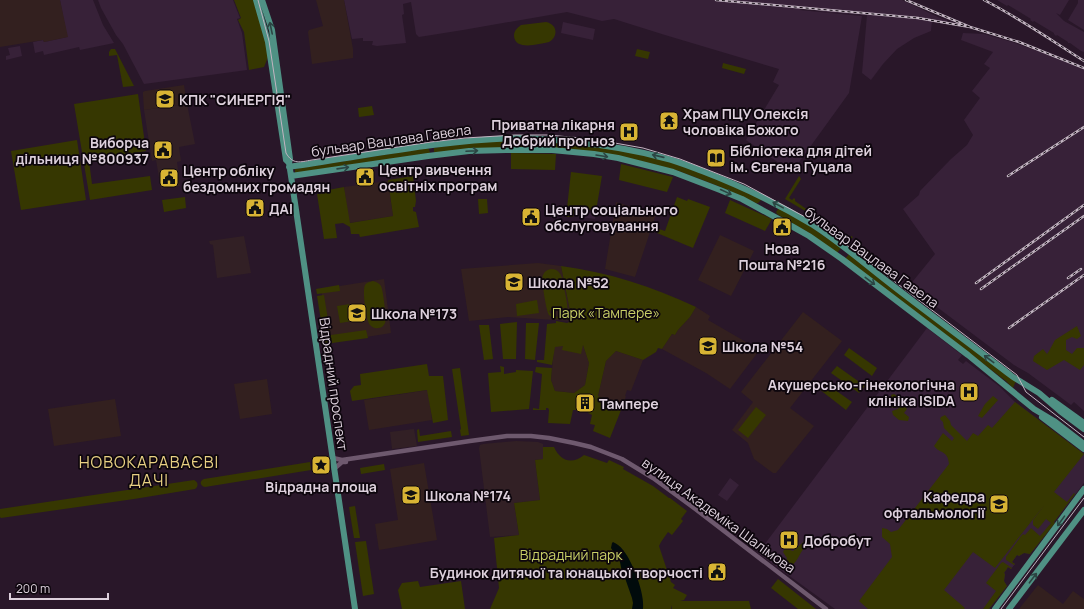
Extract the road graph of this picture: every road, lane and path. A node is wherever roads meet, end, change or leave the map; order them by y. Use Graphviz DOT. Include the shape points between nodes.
graph roads {
  1 [pos="256,0"];
  2 [pos="262,0"];
  3 [pos="289,165"];
  4 [pos="291,176"];
  5 [pos="1021,382"];
  6 [pos="1038,393"];
  7 [pos="1015,394"];
  8 [pos="1034,409"];
  9 [pos="1084,423"];
  10 [pos="1084,429"];
  11 [pos="1084,444"];
  12 [pos="1084,449"];
  13 [pos="333,458"];
  14 [pos="334,469"];
  15 [pos="1084,489"];
  16 [pos="1084,510"];
  17 [pos="355,609"];
  18 [pos="825,609"];
  19 [pos="995,609"];
  20 [pos="1009,609"];
  1 -- 3 [label="main road, Відрадний проспект" via="268,42 286,160"];
  3 -- 2 [label="main road, Відрадний проспект, one-way" via="272,30"];
  3 -- 4 [label="main road, Відрадний проспект"];
  5 -- 3 [label="main road, бульвар Вацлава Гавела, one-way" via="815,227 755,193 665,158 595,144 520,138 446,143"];
  4 -- 7 [label="main road, бульвар Вацлава Гавела, one-way" via="469,151 506,150 552,150 594,154 672,172 742,199 809,236 968,355"];
  4 -- 13 [label="main road, Відрадний проспект"];
  5 -- 6 [label="main road, бульвар Вацлава Гавела"];
  5 -- 7 [label="main road" via="1014,386"];
  6 -- 9 [label="main road" via="1056,402"];
  6 -- 10 [label="main road, бульвар Вацлава Гавела"];
  7 -- 8 [label="main road, бульвар Вацлава Гавела"];
  8 -- 11 [label="main road, бульвар Вацлава Гавела"];
  8 -- 12 [label="main road"];
  13 -- 14 [label="main road, Відрадний проспект"];
  13 -- 18 [label="street, вулиця Академіка Шалімова" via="342,460 507,436 549,438 591,447 622,459 653,478"];
  14 -- 17 [label="main road, Відрадний проспект"];
  14 -- 18 [label="street, вулиця Академіка Шалімова" via="342,462 508,438 552,440 591,449 648,476"];
  15 -- 19 [label="main road, one-way"];
  20 -- 16 [label="main road, one-way"];
}
